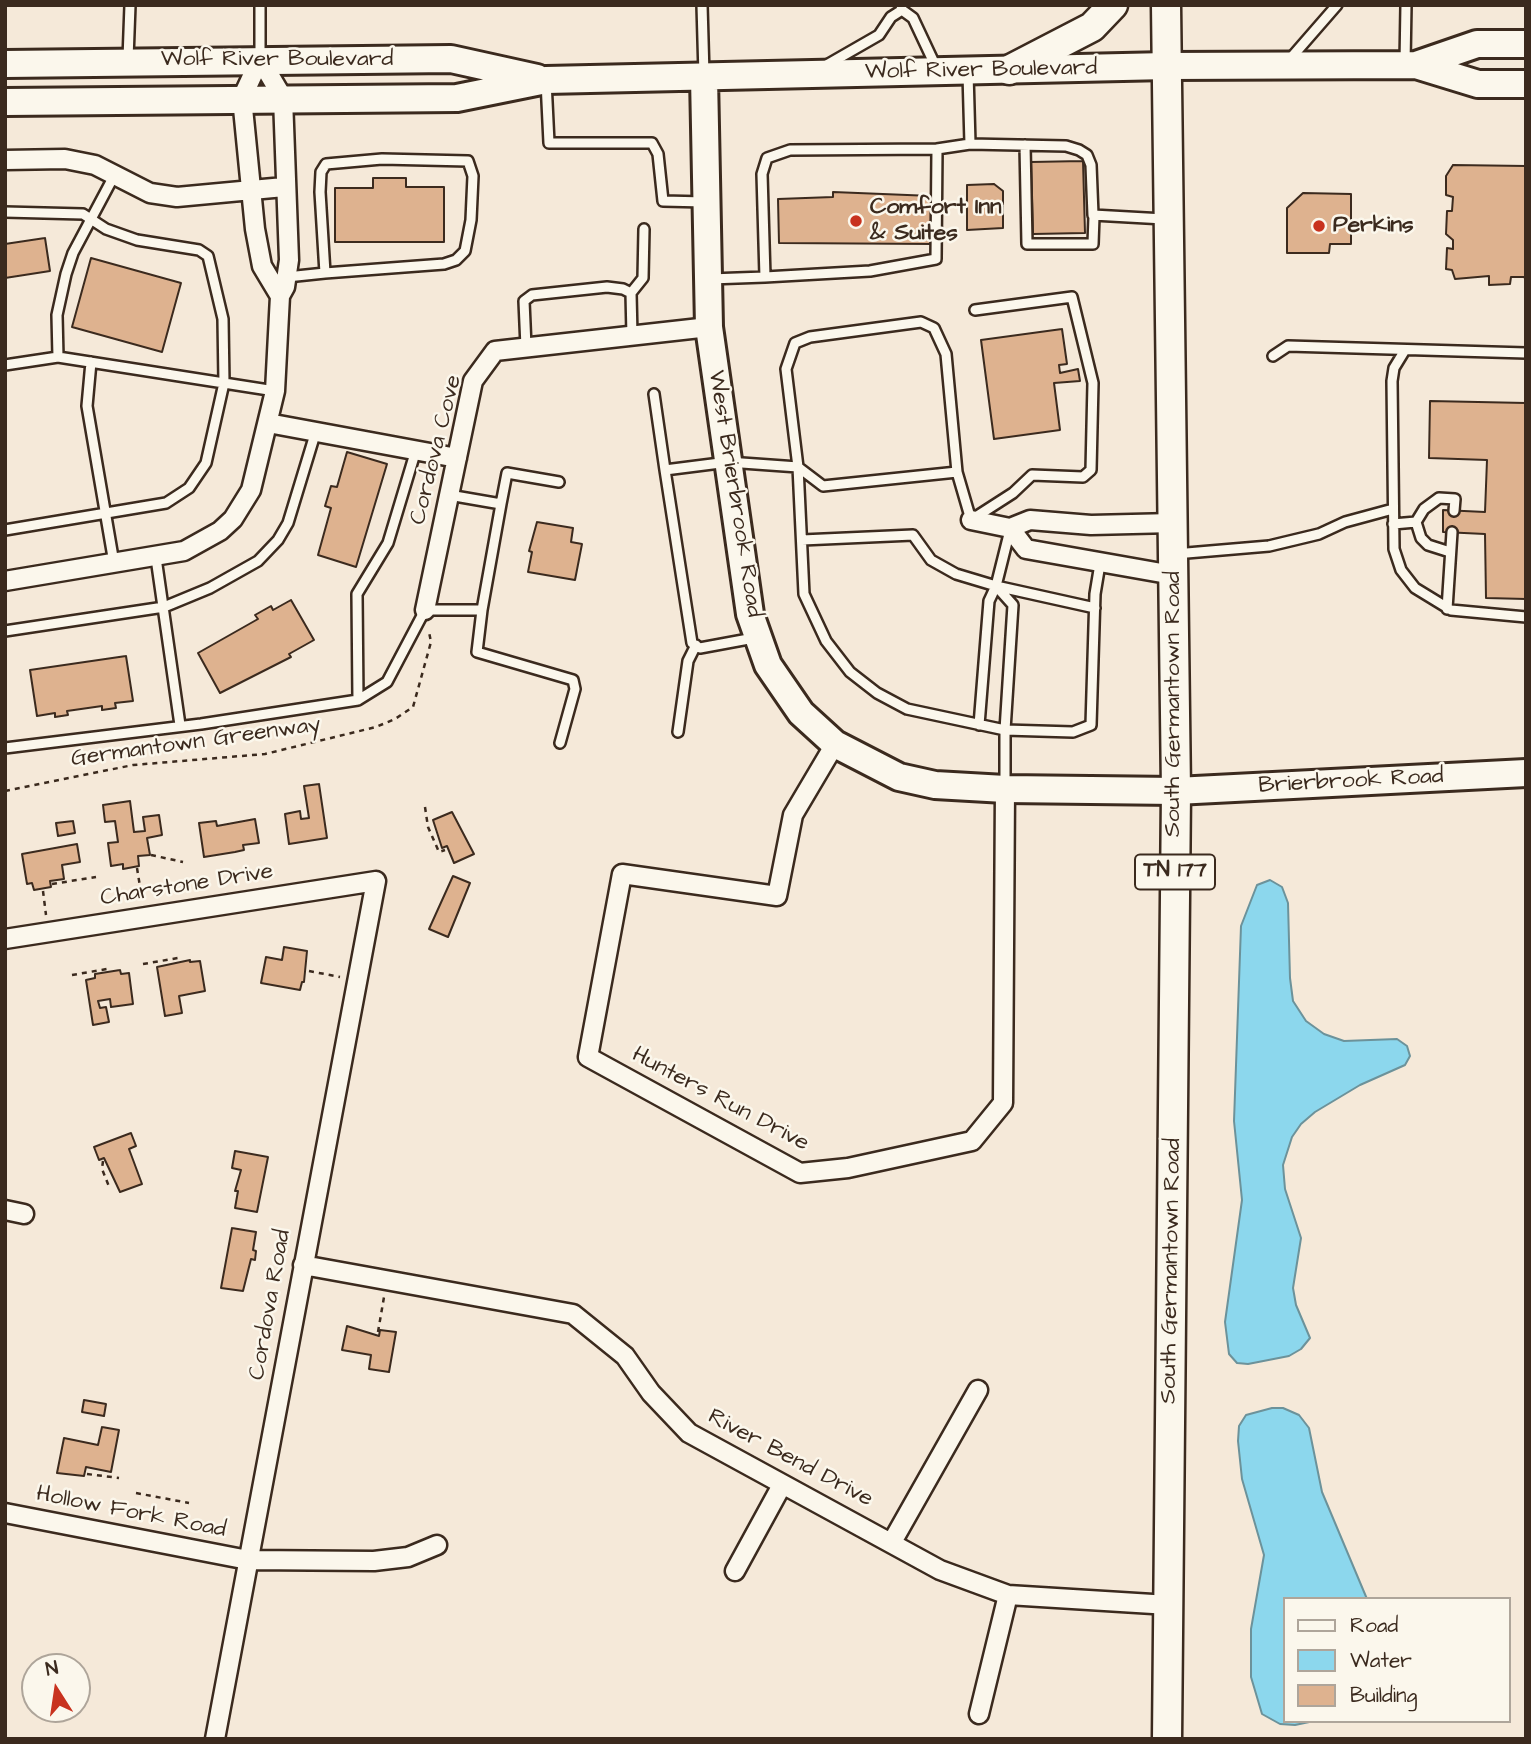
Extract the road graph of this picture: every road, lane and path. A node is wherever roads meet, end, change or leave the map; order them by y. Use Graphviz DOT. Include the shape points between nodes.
graph roads {
  1 [pos="131,5"];
  2 [pos="260,5"];
  3 [pos="702,5"];
  4 [pos="1113,5"];
  5 [pos="1166,5"];
  6 [pos="1337,5"];
  7 [pos="1406,5"];
  8 [pos="901,8"];
  9 [pos="1526,44"];
  10 [pos="260,59"];
  11 [pos="128,62"];
  12 [pos="5,64"];
  13 [pos="1411,65"];
  14 [pos="1167,66"];
  15 [pos="1285,66"];
  16 [pos="1009,70"];
  17 [pos="938,72"];
  18 [pos="968,72"];
  19 [pos="811,75"];
  20 [pos="704,77"];
  21 [pos="546,80"];
  22 [pos="1526,84"];
  23 [pos="282,98"];
  24 [pos="242,99"];
  25 [pos="5,102"];
  26 [pos="970,144"];
  27 [pos="1025,145"];
  28 [pos="937,149"];
  29 [pos="5,160"];
  30 [pos="115,174"];
  31 [pos="285,187"];
  32 [pos="251,190"];
  33 [pos="706,202"];
  34 [pos="5,212"];
  35 [pos="1094,216"];
  36 [pos="90,219"];
  37 [pos="1169,219"];
  38 [pos="644,229"];
  39 [pos="325,273"];
  40 [pos="287,276"];
  41 [pos="765,277"];
  42 [pos="709,279"];
  43 [pos="631,293"];
  44 [pos="281,296"];
  45 [pos="975,310"];
  46 [pos="709,327"];
  47 [pos="632,336"];
  48 [pos="526,347"];
  49 [pos="1405,350"];
  50 [pos="1526,353"];
  51 [pos="1273,356"];
  52 [pos="58,357"];
  53 [pos="91,362"];
  54 [pos="5,365"];
  55 [pos="224,383"];
  56 [pos="275,391"];
  57 [pos="654,394"];
  58 [pos="268,423"];
  59 [pos="316,431"];
  60 [pos="416,450"];
  61 [pos="457,458"];
  62 [pos="729,462"];
  63 [pos="799,467"];
  64 [pos="665,470"];
  65 [pos="957,472"];
  66 [pos="559,482"];
  67 [pos="449,495"];
  68 [pos="501,504"];
  69 [pos="1393,509"];
  70 [pos="1454,511"];
  71 [pos="106,512"];
  72 [pos="971,520"];
  73 [pos="1416,522"];
  74 [pos="1173,523"];
  75 [pos="1393,524"];
  76 [pos="1010,528"];
  77 [pos="5,530"];
  78 [pos="1452,533"];
  79 [pos="802,540"];
  80 [pos="1450,552"];
  81 [pos="156,558"];
  82 [pos="114,564"];
  83 [pos="1100,564"];
  84 [pos="1173,565"];
  85 [pos="5,581"];
  86 [pos="996,586"];
  87 [pos="164,607"];
  88 [pos="1095,608"];
  89 [pos="1447,609"];
  90 [pos="425,610"];
  91 [pos="482,610"];
  92 [pos="1526,617"];
  93 [pos="5,631"];
  94 [pos="758,637"];
  95 [pos="696,645"];
  96 [pos="358,700"];
  97 [pos="979,725"];
  98 [pos="180,726"];
  99 [pos="1005,730"];
  100 [pos="678,732"];
  101 [pos="560,743"];
  102 [pos="835,744"];
  103 [pos="5,748"];
  104 [pos="1526,773"];
  105 [pos="1005,789"];
  106 [pos="1176,791"];
  107 [pos="5,792"];
  108 [pos="425,807"];
  109 [pos="445,849"];
  110 [pos="151,855"];
  111 [pos="184,862"];
  112 [pos="137,868"];
  113 [pos="96,877"];
  114 [pos="376,881"];
  115 [pos="52,884"];
  116 [pos="43,891"];
  117 [pos="143,905"];
  118 [pos="48,932"];
  119 [pos="5,939"];
  120 [pos="178,958"];
  121 [pos="143,964"];
  122 [pos="107,969"];
  123 [pos="309,971"];
  124 [pos="72,975"];
  125 [pos="357,981"];
  126 [pos="103,1161"];
  127 [pos="110,1189"];
  128 [pos="5,1210"];
  129 [pos="24,1214"];
  130 [pos="303,1265"];
  131 [pos="387,1280"];
  132 [pos="378,1332"];
  133 [pos="978,1390"];
  134 [pos="87,1474"];
  135 [pos="119,1478"];
  136 [pos="782,1485"];
  137 [pos="136,1493"];
  138 [pos="189,1503"];
  139 [pos="5,1513"];
  140 [pos="892,1542"];
  141 [pos="437,1545"];
  142 [pos="248,1560"];
  143 [pos="735,1571"];
  144 [pos="1008,1595"];
  145 [pos="1169,1605"];
  146 [pos="979,1714"];
  147 [pos="215,1739"];
  148 [pos="1167,1739"];
  1 -- 11 [label="lane"];
  2 -- 10 [label="lane"];
  3 -- 20 [label="lane"];
  4 -- 16 [label="main road" via="1092,27"];
  5 -- 14 [label="main road, South Germantown Road / TN 177"];
  6 -- 15 [label="lane"];
  7 -- 13 [label="lane"];
  8 -- 17 [label="lane" via="913,18"];
  8 -- 19 [label="lane" via="879,35"];
  9 -- 13 [label="main road, Wolf River Boulevard" via="1477,44"];
  10 -- 11 [label="main road, Wolf River Boulevard"];
  10 -- 21 [label="main road, Wolf River Boulevard" via="451,60"];
  10 -- 23 [label="street"];
  10 -- 24 [label="street"];
  11 -- 12 [label="main road, Wolf River Boulevard"];
  13 -- 15 [label="main road, Wolf River Boulevard"];
  13 -- 22 [label="main road, Wolf River Boulevard" via="1478,84"];
  14 -- 15 [label="main road, Wolf River Boulevard"];
  14 -- 16 [label="main road, Wolf River Boulevard"];
  14 -- 37 [label="main road, South Germantown Road / TN 177"];
  16 -- 18 [label="main road, Wolf River Boulevard"];
  17 -- 18 [label="main road, Wolf River Boulevard"];
  17 -- 19 [label="main road, Wolf River Boulevard"];
  18 -- 26 [label="lane"];
  19 -- 20 [label="main road, Wolf River Boulevard"];
  20 -- 21 [label="main road, Wolf River Boulevard"];
  20 -- 33 [label="main road, West Brierbrook Road"];
  21 -- 23 [label="main road, Wolf River Boulevard" via="457,98"];
  21 -- 33 [label="lane" via="549,143 652,143 658,154 663,201"];
  23 -- 24 [label="main road, Wolf River Boulevard"];
  23 -- 31 [label="street"];
  24 -- 25 [label="main road, Wolf River Boulevard"];
  24 -- 32 [label="street"];
  26 -- 27 [label="lane"];
  26 -- 28 [label="lane"];
  27 -- 35 [label="lane" via="1066,146 1087,155"];
  27 -- 35 [label="lane" via="1027,243 1093,244"];
  28 -- 41 [label="lane" via="936,259 870,271"];
  28 -- 41 [label="lane" via="790,150 767,158 762,174"];
  29 -- 30 [label="street" via="65,159"];
  30 -- 32 [label="street" via="150,192 177,197"];
  30 -- 36 [label="lane"];
  31 -- 32 [label="street"];
  31 -- 40 [label="street"];
  32 -- 44 [label="street" via="262,266"];
  33 -- 42 [label="main road, West Brierbrook Road"];
  34 -- 36 [label="lane" via="83,214"];
  35 -- 37 [label="lane"];
  36 -- 52 [label="lane" via="73,253 60,299"];
  36 -- 55 [label="lane" via="137,240 199,250 208,256 223,319"];
  37 -- 74 [label="main road, South Germantown Road / TN 177"];
  38 -- 43 [label="lane" via="643,278"];
  39 -- 39 [label="lane" via="320,192 326,164 382,159 468,161 473,176 471,220 465,251 456,260"];
  39 -- 40 [label="lane"];
  40 -- 44 [label="street"];
  41 -- 42 [label="lane"];
  42 -- 46 [label="main road, West Brierbrook Road"];
  43 -- 47 [label="lane"];
  43 -- 48 [label="lane" via="607,287 532,295 524,301"];
  44 -- 56 [label="street"];
  45 -- 72 [label="lane" via="1072,297 1093,383 1091,470 1083,477 1032,475"];
  46 -- 47 [label="street, Cordova Cove"];
  46 -- 62 [label="main road, West Brierbrook Road"];
  47 -- 48 [label="street, Cordova Cove"];
  48 -- 61 [label="street, Cordova Cove" via="495,351 473,381"];
  49 -- 50 [label="lane"];
  49 -- 51 [label="lane" via="1288,346"];
  49 -- 69 [label="lane" via="1392,381"];
  52 -- 53 [label="lane"];
  52 -- 54 [label="lane"];
  53 -- 55 [label="lane"];
  53 -- 71 [label="lane" via="87,406"];
  55 -- 56 [label="lane"];
  55 -- 71 [label="lane" via="206,463 189,488 166,503"];
  56 -- 58 [label="street"];
  57 -- 64 [label="lane"];
  58 -- 59 [label="street"];
  58 -- 81 [label="street" via="251,490 233,519 204,542"];
  59 -- 60 [label="street"];
  59 -- 87 [label="lane" via="288,523 278,540 258,561"];
  60 -- 61 [label="street"];
  60 -- 96 [label="lane" via="388,543 357,594"];
  61 -- 67 [label="street, Cordova Cove"];
  62 -- 63 [label="lane"];
  62 -- 64 [label="lane"];
  62 -- 94 [label="main road, West Brierbrook Road"];
  63 -- 65 [label="lane" via="823,486"];
  63 -- 65 [label="lane" via="786,369 796,343 810,337 921,322 934,328 946,354"];
  63 -- 79 [label="lane"];
  64 -- 95 [label="lane" via="688,633"];
  65 -- 72 [label="lane"];
  66 -- 68 [label="lane" via="507,473"];
  67 -- 68 [label="lane"];
  67 -- 90 [label="street, Cordova Cove"];
  68 -- 91 [label="lane"];
  69 -- 75 [label="lane"];
  69 -- 84 [label="lane" via="1319,534"];
  70 -- 73 [label="lane" via="1455,499 1439,498"];
  71 -- 77 [label="lane"];
  71 -- 82 [label="lane"];
  72 -- 76 [label="street"];
  73 -- 75 [label="lane"];
  73 -- 80 [label="lane" via="1428,545"];
  74 -- 76 [label="street" via="1091,525 1030,520"];
  74 -- 84 [label="main road, South Germantown Road / TN 177"];
  75 -- 89 [label="lane" via="1401,570 1415,588"];
  76 -- 83 [label="street" via="1027,549"];
  76 -- 86 [label="lane"];
  78 -- 80 [label="lane"];
  79 -- 86 [label="lane" via="913,535 931,560 956,574"];
  79 -- 97 [label="lane" via="804,594 810,612 850,672 907,709"];
  80 -- 89 [label="lane"];
  81 -- 82 [label="street"];
  81 -- 87 [label="lane"];
  82 -- 85 [label="street"];
  83 -- 84 [label="street"];
  83 -- 88 [label="lane"];
  84 -- 106 [label="main road, South Germantown Road / TN 177"];
  86 -- 88 [label="lane"];
  86 -- 97 [label="lane" via="989,601"];
  86 -- 99 [label="lane" via="1013,605"];
  87 -- 93 [label="lane"];
  87 -- 98 [label="lane"];
  88 -- 99 [label="lane" via="1091,725 1073,732"];
  89 -- 92 [label="lane"];
  90 -- 91 [label="lane"];
  90 -- 96 [label="lane" via="387,682"];
  90 -- 107 [label="path, Germantown Greenway" via="431,642 416,698 413,706 395,719 275,752 133,765"];
  91 -- 101 [label="lane" via="477,652 573,680 575,689"];
  94 -- 95 [label="lane"];
  94 -- 102 [label="main road, West Brierbrook Road" via="768,665 801,713"];
  95 -- 100 [label="lane" via="688,661"];
  96 -- 98 [label="lane"];
  97 -- 99 [label="lane"];
  98 -- 103 [label="lane"];
  99 -- 105 [label="lane"];
  102 -- 105 [label="main road, West Brierbrook Road" via="899,776 935,785"];
  102 -- 105 [label="street, Hunters Run Drive" via="793,815 777,895 622,874 588,1057 800,1173 972,1141 1003,1103"];
  104 -- 106 [label="main road, Brierbrook Road"];
  105 -- 106 [label="main road, West Brierbrook Road"];
  106 -- 145 [label="main road, South Germantown Road / TN 177"];
  108 -- 109 [label="path" via="430,834 439,852"];
  110 -- 111 [label="path"];
  112 -- 117 [label="path"];
  113 -- 115 [label="path"];
  114 -- 118 [label="street, Charstone Drive"];
  114 -- 125 [label="street, Cordova Road"];
  116 -- 118 [label="path"];
  118 -- 119 [label="street, Charstone Drive"];
  120 -- 121 [label="path"];
  122 -- 124 [label="path"];
  123 -- 125 [label="path"];
  125 -- 130 [label="street, Cordova Road"];
  126 -- 127 [label="path"];
  128 -- 129 [label="street"];
  130 -- 131 [label="street, River Bend Drive"];
  130 -- 142 [label="street, Cordova Road"];
  131 -- 132 [label="path"];
  131 -- 136 [label="street, River Bend Drive" via="573,1314 625,1356 651,1393 690,1433"];
  133 -- 140 [label="street"];
  134 -- 135 [label="path"];
  136 -- 140 [label="street, River Bend Drive"];
  136 -- 143 [label="street"];
  137 -- 138 [label="path"];
  139 -- 142 [label="street, Hollow Fork Road"];
  140 -- 144 [label="street, River Bend Drive" via="940,1570"];
  141 -- 142 [label="street, Hollow Fork Road" via="374,1562"];
  142 -- 147 [label="street, Cordova Road"];
  144 -- 145 [label="street, River Bend Drive"];
  144 -- 146 [label="street"];
  145 -- 148 [label="main road, South Germantown Road / TN 177"];
}
